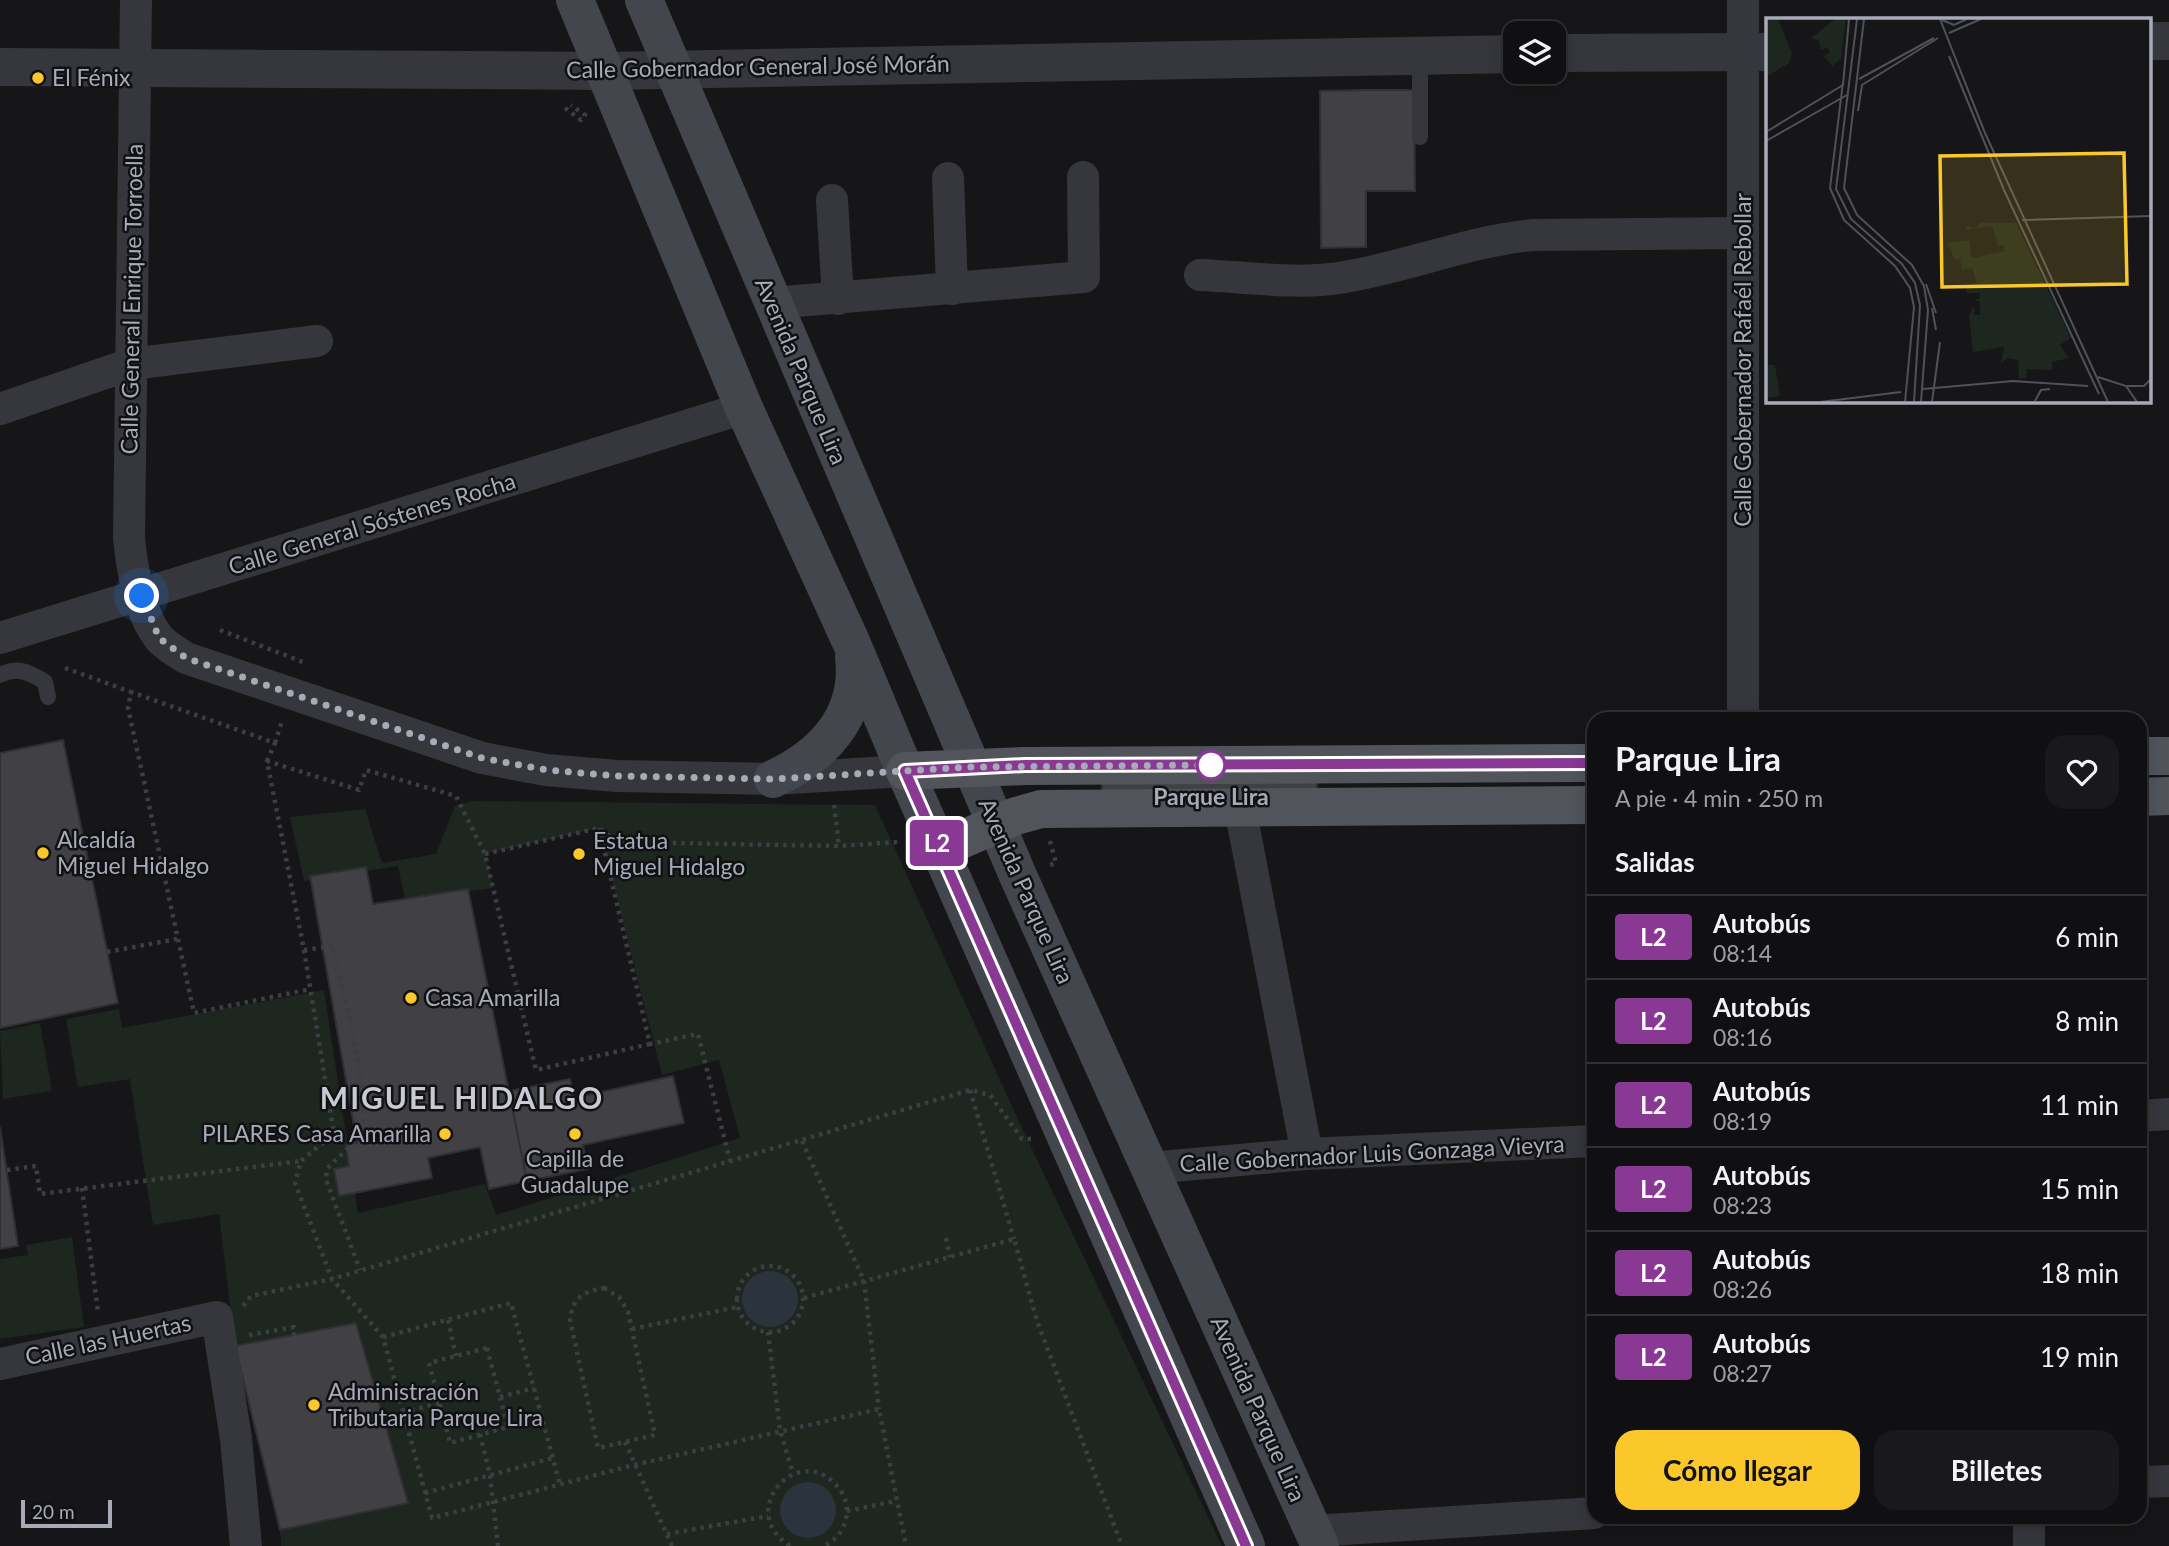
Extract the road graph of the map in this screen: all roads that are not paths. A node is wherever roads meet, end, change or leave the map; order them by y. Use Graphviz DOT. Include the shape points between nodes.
graph roads {
  1 [pos="136,0"];
  2 [pos="575,0"];
  3 [pos="644,0"];
  4 [pos="1743,0"];
  5 [pos="1756,52"];
  6 [pos="1420,54"];
  7 [pos="1503,54"];
  8 [pos="1566,54"];
  9 [pos="0,66"];
  10 [pos="136,67"];
  11 [pos="674,70"];
  12 [pos="605,71"];
  13 [pos="1420,136"];
  14 [pos="1083,177"];
  15 [pos="948,178"];
  16 [pos="832,201"];
  17 [pos="1743,233"];
  18 [pos="1200,275"];
  19 [pos="952,289"];
  20 [pos="838,299"];
  21 [pos="772,303"];
  22 [pos="317,341"];
  23 [pos="131,364"];
  24 [pos="744,408"];
  25 [pos="0,409"];
  26 [pos="142,596"];
  27 [pos="0,638"];
  28 [pos="852,644"];
  29 [pos="0,675"];
  30 [pos="48,697"];
  31 [pos="1743,712"];
  32 [pos="2147,756"];
  33 [pos="2169,756"];
  34 [pos="1587,763"];
  35 [pos="971,767"];
  36 [pos="905,771"];
  37 [pos="773,779"];
  38 [pos="2169,796"];
  39 [pos="2147,797"];
  40 [pos="1587,805"];
  41 [pos="1240,808"];
  42 [pos="996,825"];
  43 [pos="940,849"];
  44 [pos="2169,1115"];
  45 [pos="2147,1116"];
  46 [pos="1587,1141"];
  47 [pos="1307,1154"];
  48 [pos="1150,1168"];
  49 [pos="0,1364"];
  50 [pos="2169,1481"];
  51 [pos="2147,1482"];
  52 [pos="1587,1514"];
  53 [pos="2029,1524"];
  54 [pos="1317,1539"];
  55 [pos="246,1546"];
  56 [pos="1246,1546"];
  57 [pos="2029,1546"];
  1 -- 10 [label="street, Calle General Enrique Torroella"];
  2 -- 12 [label="main road"];
  3 -- 11 [label="main road, Avenida Parque Lira"];
  4 -- 5 [label="street, Calle Gobernador Rafaél Rebollar"];
  5 -- 8 [label="street"];
  5 -- 17 [label="street, Calle Gobernador Rafaél Rebollar"];
  6 -- 7 [label="street, Calle Gobernador General José Morán"];
  6 -- 11 [label="street, Calle Gobernador General José Morán"];
  6 -- 13 [label="lane"];
  9 -- 10 [label="street, Calle Gobernador General José Morán"];
  10 -- 12 [label="street, Calle Gobernador General José Morán"];
  10 -- 23 [label="street, Calle General Enrique Torroella"];
  11 -- 12 [label="street, Calle Gobernador General José Morán"];
  11 -- 21 [label="main road, Avenida Parque Lira"];
  12 -- 24 [label="main road"];
  14 -- 19 [label="street" via="1084,276"];
  15 -- 19 [label="street"];
  16 -- 20 [label="street"];
  17 -- 18 [label="street" via="1533,235 1501,238 1340,278"];
  17 -- 31 [label="street, Calle Gobernador Rafaél Rebollar"];
  19 -- 20 [label="street"];
  20 -- 21 [label="street"];
  21 -- 35 [label="main road, Avenida Parque Lira"];
  22 -- 23 [label="street"];
  23 -- 25 [label="street"];
  23 -- 26 [label="street, Calle General Enrique Torroella" via="129,538"];
  24 -- 26 [label="street, Calle General Sóstenes Rocha"];
  24 -- 28 [label="main road"];
  26 -- 27 [label="street, Calle General Sóstenes Rocha"];
  26 -- 37 [label="street, Calle General Enrique Torroella" via="159,638 186,658 482,758 617,776"];
  28 -- 36 [label="main road"];
  28 -- 37 [label="main road" via="854,684 840,726 811,759"];
  29 -- 30 [label="lane" via="10,670 29,672 45,682"];
  32 -- 33 [label="main road"];
  34 -- 35 [label="main road"];
  35 -- 36 [label="main road"];
  35 -- 42 [label="main road, Avenida Parque Lira"];
  36 -- 37 [label="street, Calle General Enrique Torroella"];
  36 -- 43 [label="main road"];
  38 -- 39 [label="main road"];
  40 -- 41 [label="main road"];
  41 -- 42 [label="main road" via="1041,809"];
  41 -- 47 [label="street"];
  42 -- 43 [label="main road"];
  42 -- 48 [label="main road, Avenida Parque Lira"];
  43 -- 56 [label="main road"];
  44 -- 45 [label="street"];
  46 -- 47 [label="street, Calle Gobernador Luis Gonzaga Vieyra"];
  47 -- 48 [label="street, Calle Gobernador Luis Gonzaga Vieyra"];
  48 -- 54 [label="main road, Avenida Parque Lira"];
  49 -- 55 [label="street, Calle las Huertas" via="102,1342 219,1331"];
  50 -- 51 [label="street"];
  52 -- 54 [label="street"];
  53 -- 57 [label="street"];
}
